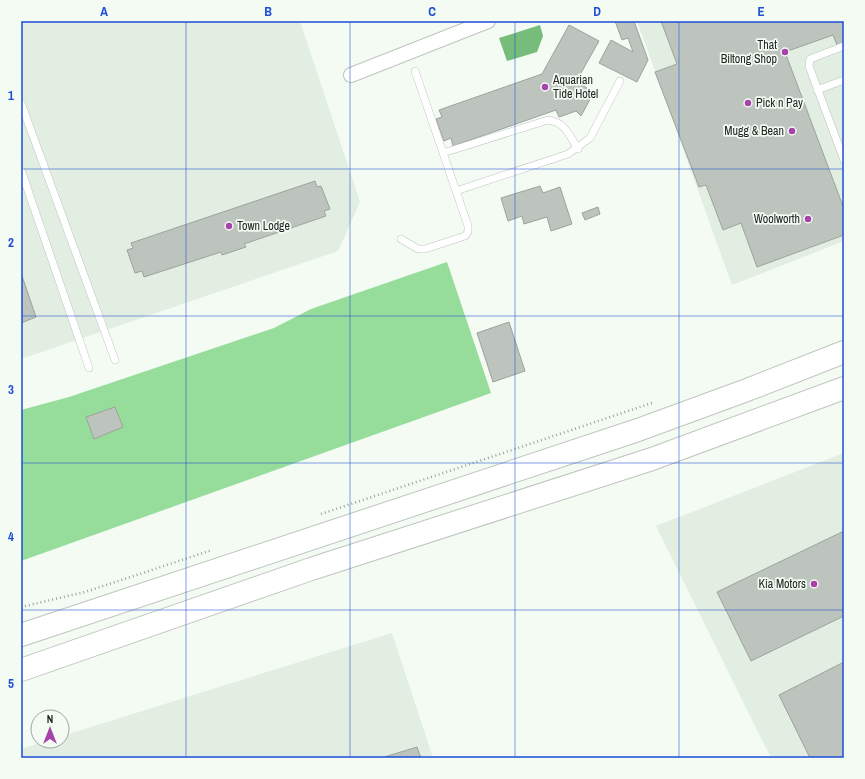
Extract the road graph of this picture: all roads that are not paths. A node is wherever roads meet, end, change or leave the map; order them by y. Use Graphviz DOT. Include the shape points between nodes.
graph roads {
  1 [pos="488,21"];
  2 [pos="844,46"];
  3 [pos="416,71"];
  4 [pos="352,75"];
  5 [pos="844,80"];
  6 [pos="620,81"];
  7 [pos="818,90"];
  8 [pos="21,103"];
  9 [pos="578,149"];
  10 [pos="443,153"];
  11 [pos="844,160"];
  12 [pos="21,170"];
  13 [pos="456,191"];
  14 [pos="401,239"];
  15 [pos="844,352"];
  16 [pos="115,360"];
  17 [pos="90,368"];
  18 [pos="844,388"];
  19 [pos="21,635"];
  20 [pos="21,670"];
  1 -- 4 [label="street"];
  2 -- 7 [label="lane" via="810,59 809,66"];
  3 -- 10 [label="lane"];
  5 -- 7 [label="lane"];
  6 -- 9 [label="lane" via="590,138"];
  7 -- 11 [label="lane"];
  8 -- 16 [label="lane"];
  9 -- 10 [label="lane" via="562,124 548,120"];
  9 -- 13 [label="lane"];
  10 -- 13 [label="lane"];
  12 -- 17 [label="lane"];
  13 -- 14 [label="lane" via="468,226 465,236 425,249 418,249"];
  15 -- 19 [label="highway" via="638,430"];
  18 -- 20 [label="highway" via="652,459 303,572"];
}
